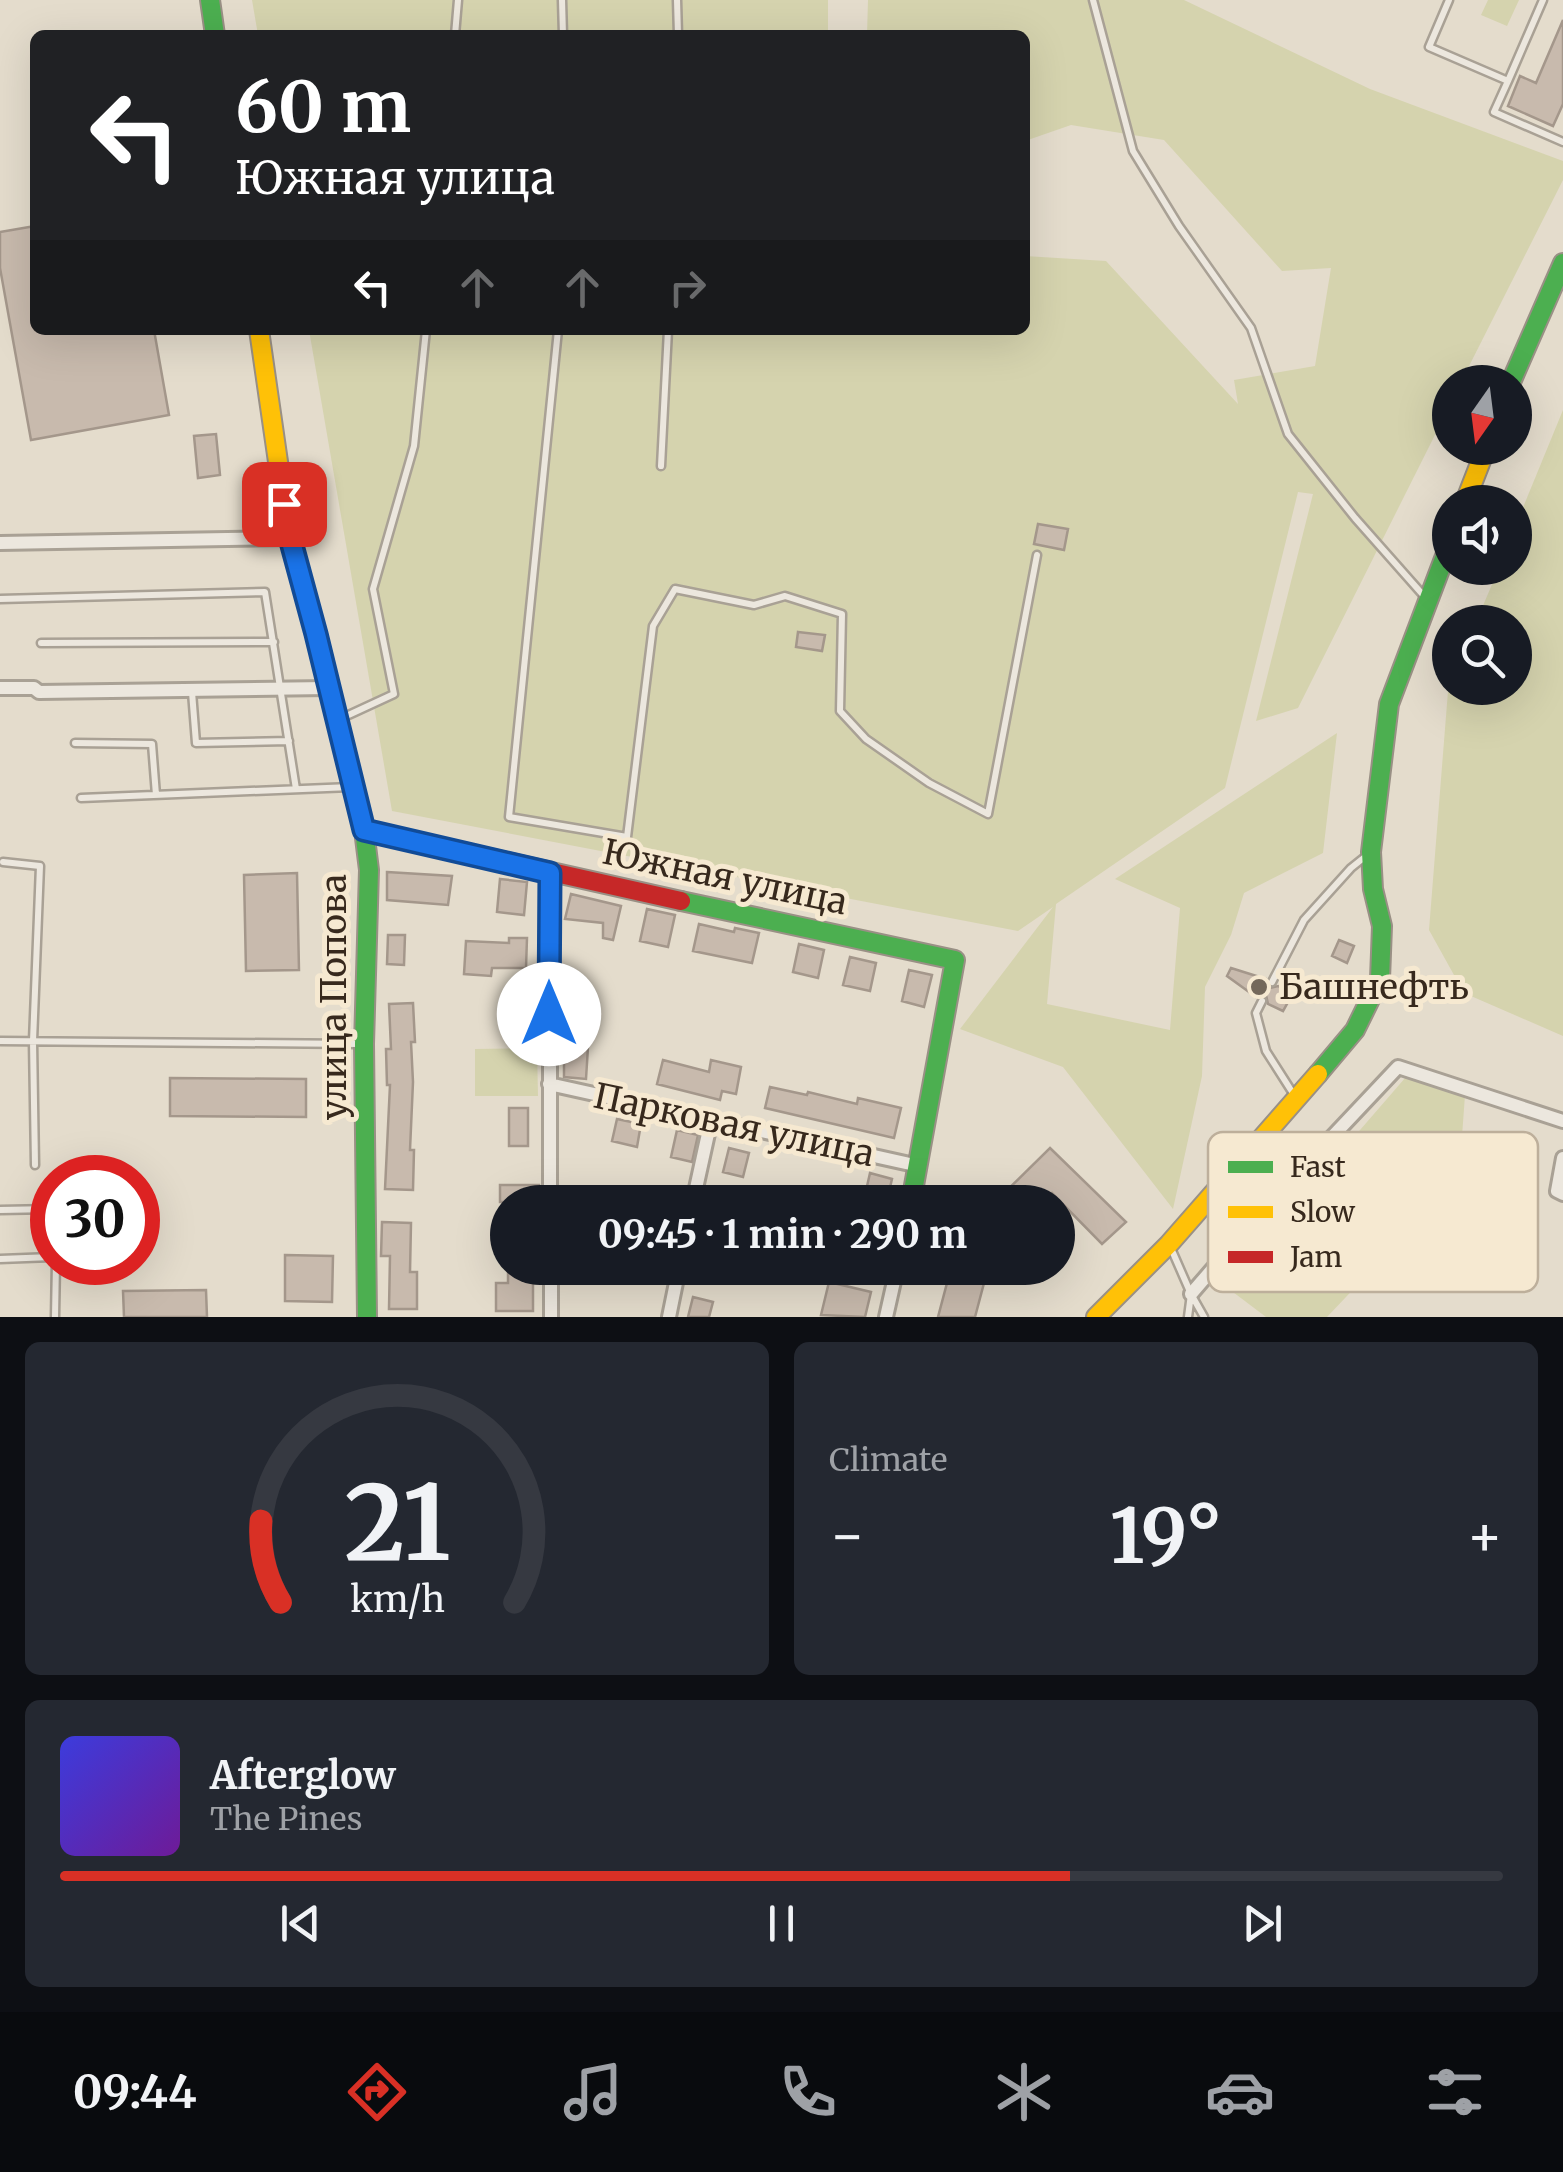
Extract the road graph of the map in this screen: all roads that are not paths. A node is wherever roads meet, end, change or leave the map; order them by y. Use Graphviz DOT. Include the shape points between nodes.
graph roads {
  1 [pos="210,0"];
  2 [pos="458,0"];
  3 [pos="562,0"];
  4 [pos="677,0"];
  5 [pos="1093,0"];
  6 [pos="1449,0"];
  7 [pos="1543,0"];
  8 [pos="214,30"];
  9 [pos="455,30"];
  10 [pos="563,30"];
  11 [pos="678,30"];
  12 [pos="1508,81"];
  13 [pos="1563,142"];
  14 [pos="1563,263"];
  15 [pos="260,335"];
  16 [pos="425,335"];
  17 [pos="558,335"];
  18 [pos="668,335"];
  19 [pos="1518,365"];
  20 [pos="661,466"];
  21 [pos="290,538"];
  22 [pos="0,543"];
  23 [pos="1037,555"];
  24 [pos="1434,585"];
  25 [pos="0,599"];
  26 [pos="1428,601"];
  27 [pos="274,642"];
  28 [pos="41,643"];
  29 [pos="0,688"];
  30 [pos="328,688"];
  31 [pos="281,689"];
  32 [pos="192,690"];
  33 [pos="336,721"];
  34 [pos="288,741"];
  35 [pos="75,743"];
  36 [pos="353,787"];
  37 [pos="296,789"];
  38 [pos="156,795"];
  39 [pos="81,798"];
  40 [pos="364,830"];
  41 [pos="1371,852"];
  42 [pos="3,862"];
  43 [pos="550,873"];
  44 [pos="1272,982"];
  45 [pos="1262,1001"];
  46 [pos="0,1041"];
  47 [pos="34,1041"];
  48 [pos="364,1044"];
  49 [pos="548,1084"];
  50 [pos="1297,1100"];
  51 [pos="710,1120"];
  52 [pos="1563,1121"];
  53 [pos="1268,1132"];
  54 [pos="1337,1132"];
  55 [pos="35,1155"];
  56 [pos="1563,1158"];
  57 [pos="919,1166"];
  58 [pos="550,1185"];
  59 [pos="697,1185"];
  60 [pos="915,1185"];
  61 [pos="1563,1194"];
  62 [pos="1208,1200"];
  63 [pos="30,1209"];
  64 [pos="0,1210"];
  65 [pos="1169,1244"];
  66 [pos="0,1259"];
  67 [pos="30,1260"];
  68 [pos="1208,1274"];
  69 [pos="54,1285"];
  70 [pos="551,1285"];
  71 [pos="676,1285"];
  72 [pos="893,1285"];
  73 [pos="1191,1294"];
  74 [pos="1097,1316"];
  75 [pos="55,1317"];
  76 [pos="367,1317"];
  77 [pos="551,1317"];
  78 [pos="669,1317"];
  79 [pos="886,1317"];
  80 [pos="1188,1317"];
  81 [pos="1204,1317"];
  1 -- 8 [label="street"];
  2 -- 9 [label="lane"];
  3 -- 10 [label="lane"];
  4 -- 11 [label="lane"];
  5 -- 26 [label="lane" via="1132,151 1251,328 1288,434"];
  6 -- 12 [label="lane" via="1429,46"];
  7 -- 12 [label="lane"];
  12 -- 13 [label="lane" via="1494,112"];
  14 -- 19 [label="street"];
  15 -- 21 [label="street, улица Попова"];
  16 -- 33 [label="lane" via="414,446 374,589 394,694"];
  17 -- 23 [label="lane" via="509,816 628,837 653,626 675,589 754,604 785,596 842,614 840,711 866,739 929,783 988,814"];
  18 -- 20 [label="lane"];
  21 -- 22 [label="street"];
  21 -- 30 [label="street, улица Попова"];
  24 -- 26 [label="street"];
  25 -- 27 [label="lane" via="265,592"];
  26 -- 41 [label="street" via="1389,704"];
  27 -- 28 [label="lane"];
  27 -- 31 [label="lane"];
  29 -- 32 [label="street"];
  30 -- 31 [label="street"];
  30 -- 33 [label="street, улица Попова"];
  31 -- 32 [label="street"];
  31 -- 34 [label="lane"];
  32 -- 34 [label="lane" via="196,743"];
  33 -- 36 [label="street, улица Попова"];
  34 -- 37 [label="lane"];
  35 -- 38 [label="lane" via="152,744"];
  36 -- 37 [label="lane"];
  36 -- 40 [label="street, улица Попова"];
  37 -- 38 [label="lane"];
  38 -- 39 [label="lane"];
  40 -- 43 [label="street, Южная улица"];
  40 -- 48 [label="street, улица Попова"];
  41 -- 44 [label="lane" via="1304,920"];
  41 -- 50 [label="street" via="1382,926 1380,978 1355,1030"];
  42 -- 47 [label="lane" via="40,866"];
  43 -- 49 [label="street"];
  43 -- 57 [label="street, Южная улица" via="956,960"];
  45 -- 50 [label="lane" via="1256,1013 1266,1051"];
  46 -- 47 [label="lane"];
  47 -- 48 [label="lane"];
  47 -- 55 [label="lane"];
  48 -- 76 [label="street, улица Попова"];
  49 -- 51 [label="street, Парковая улица"];
  49 -- 58 [label="street"];
  50 -- 53 [label="street"];
  51 -- 57 [label="street, Парковая улица"];
  51 -- 59 [label="street"];
  52 -- 54 [label="street" via="1398,1067"];
  56 -- 61 [label="street" via="1557,1191"];
  57 -- 60 [label="street"];
  62 -- 65 [label="street"];
  63 -- 64 [label="lane"];
  65 -- 73 [label="lane"];
  65 -- 74 [label="street"];
  66 -- 67 [label="lane"];
  68 -- 73 [label="street"];
  69 -- 75 [label="lane"];
  70 -- 77 [label="street"];
  71 -- 78 [label="street"];
  72 -- 79 [label="street"];
  73 -- 80 [label="lane"];
  73 -- 81 [label="lane"];
}
